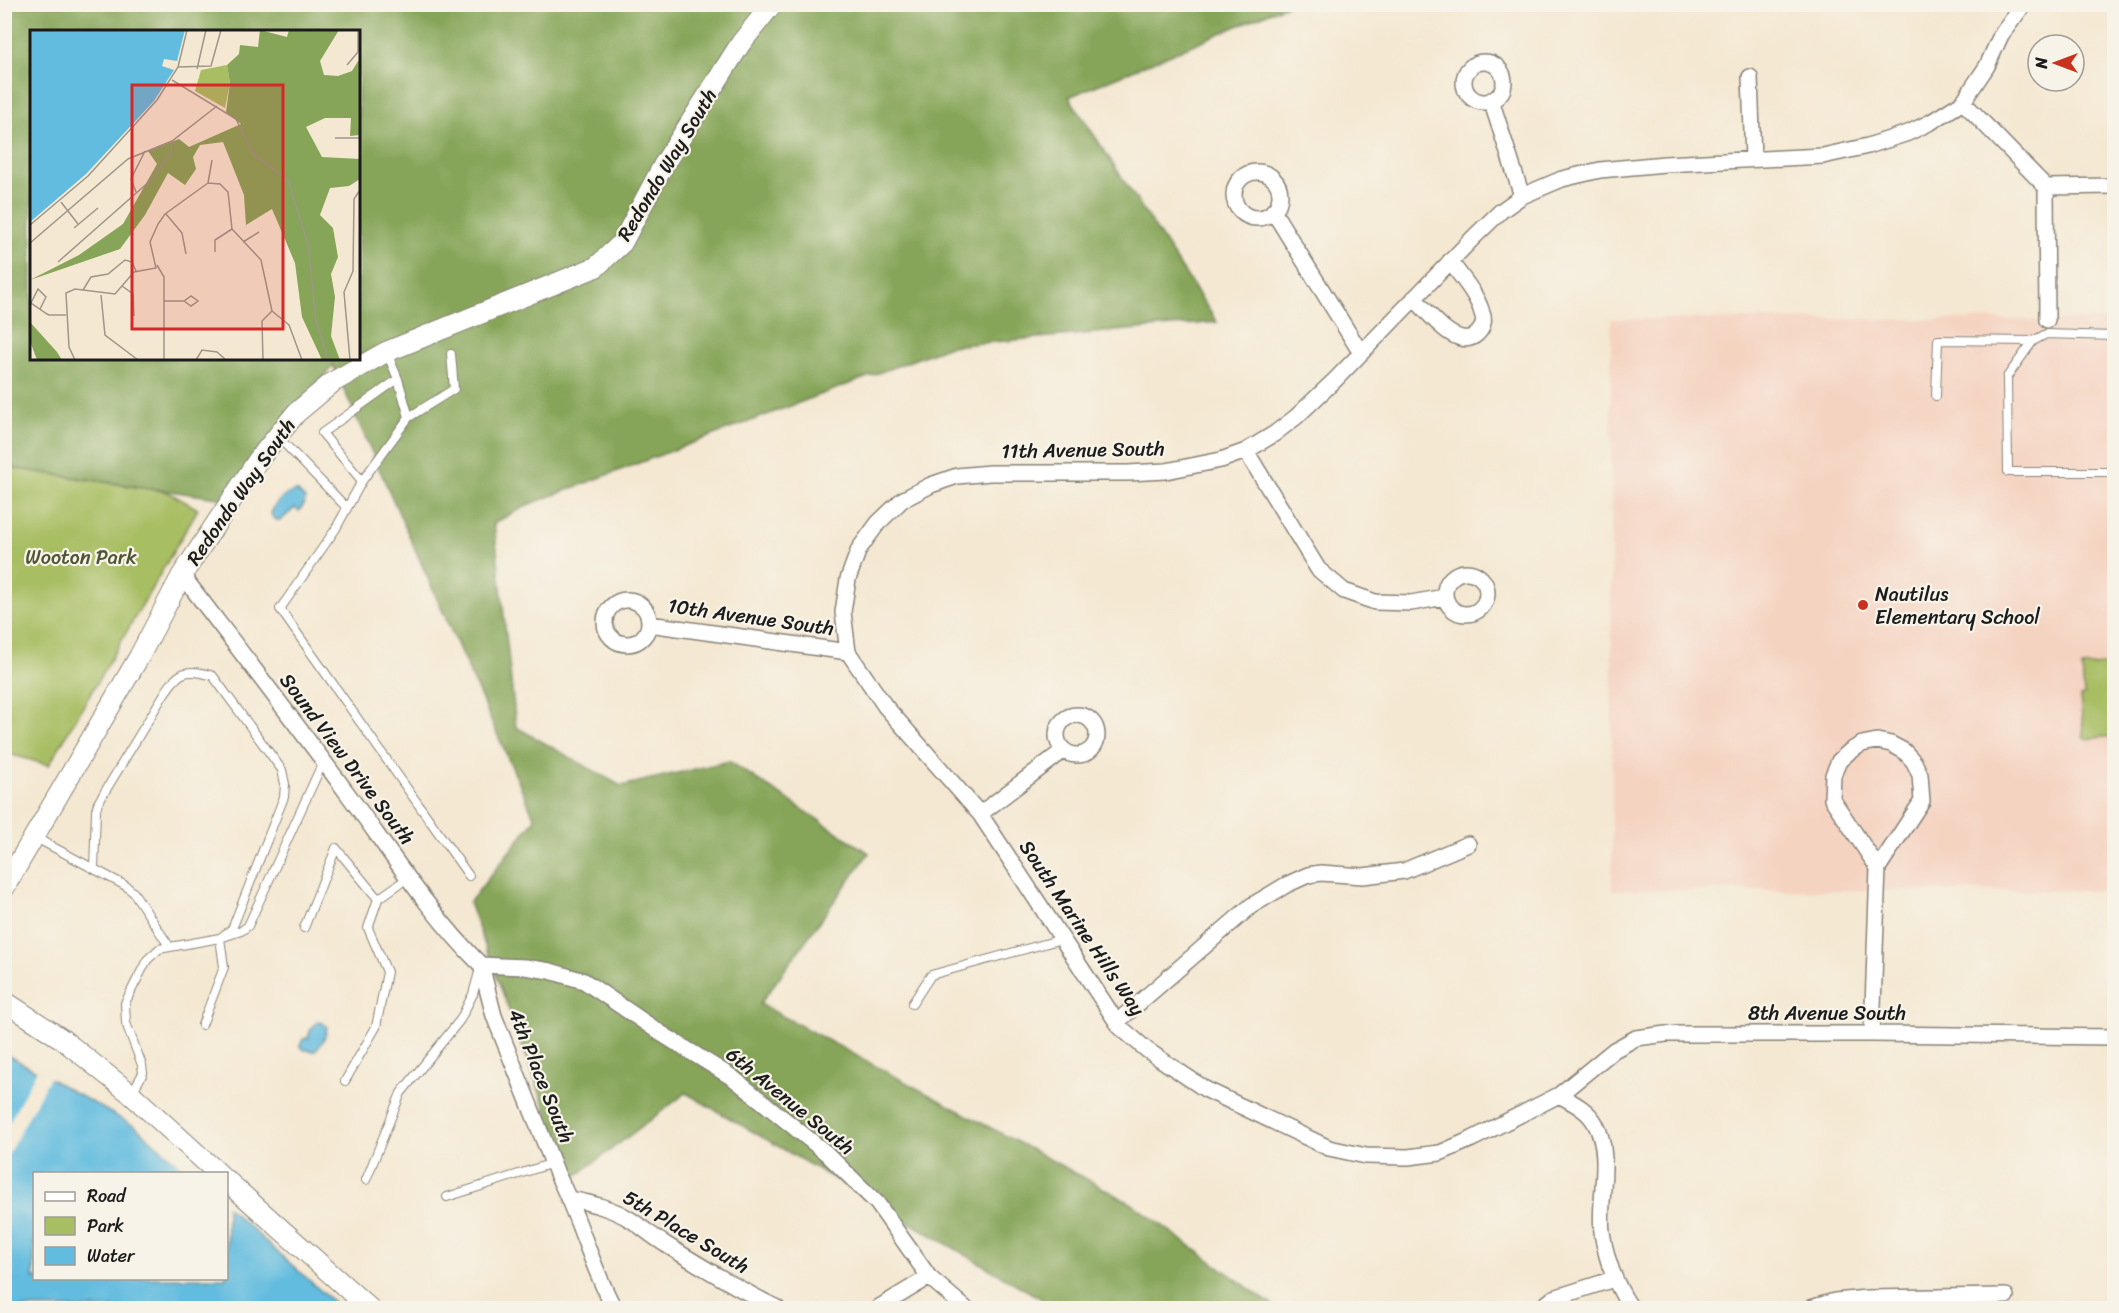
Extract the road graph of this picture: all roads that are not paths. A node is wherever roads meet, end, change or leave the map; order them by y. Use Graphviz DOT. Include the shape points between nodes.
graph roads {
  1 [pos="772,4"];
  2 [pos="2024,4"];
  3 [pos="1750,77"];
  4 [pos="1491,100"];
  5 [pos="1963,102"];
  6 [pos="1753,159"];
  7 [pos="2115,186"];
  8 [pos="2046,187"];
  9 [pos="1522,196"];
  10 [pos="1273,211"];
  11 [pos="1450,261"];
  12 [pos="1414,298"];
  13 [pos="2046,327"];
  14 [pos="2115,336"];
  15 [pos="2032,341"];
  16 [pos="386,352"];
  17 [pos="1361,353"];
  18 [pos="451,354"];
  19 [pos="398,379"];
  20 [pos="1936,396"];
  21 [pos="409,417"];
  22 [pos="278,436"];
  23 [pos="1246,451"];
  24 [pos="2115,472"];
  25 [pos="362,481"];
  26 [pos="347,508"];
  27 [pos="182,575"];
  28 [pos="1445,597"];
  29 [pos="649,624"];
  30 [pos="848,652"];
  31 [pos="1064,750"];
  32 [pos="324,761"];
  33 [pos="980,814"];
  34 [pos="34,837"];
  35 [pos="1468,844"];
  36 [pos="1878,868"];
  37 [pos="94,869"];
  38 [pos="468,876"];
  39 [pos="409,877"];
  40 [pos="4,888"];
  41 [pos="378,899"];
  42 [pos="304,928"];
  43 [pos="220,938"];
  44 [pos="1062,939"];
  45 [pos="169,946"];
  46 [pos="481,965"];
  47 [pos="4,1000"];
  48 [pos="912,1004"];
  49 [pos="1117,1022"];
  50 [pos="202,1025"];
  51 [pos="1872,1034"];
  52 [pos="2115,1037"];
  53 [pos="345,1081"];
  54 [pos="131,1094"];
  55 [pos="1559,1095"];
  56 [pos="553,1163"];
  57 [pos="218,1172"];
  58 [pos="366,1180"];
  59 [pos="228,1182"];
  60 [pos="447,1197"];
  61 [pos="570,1199"];
  62 [pos="929,1277"];
  63 [pos="1614,1279"];
  64 [pos="2006,1296"];
  65 [pos="369,1308"];
  66 [pos="614,1308"];
  67 [pos="777,1308"];
  68 [pos="878,1308"];
  69 [pos="965,1308"];
  70 [pos="1541,1308"];
  71 [pos="1631,1308"];
  72 [pos="1811,1308"];
  1 -- 16 [label="street, Redondo Way South" via="741,43 671,154 622,243 596,267"];
  2 -- 5 [label="street" via="2001,35 1987,66"];
  3 -- 6 [label="street"];
  4 -- 9 [label="street"];
  5 -- 6 [label="street, 11th Avenue South" via="1908,133 1868,147 1823,156"];
  5 -- 8 [label="street"];
  6 -- 9 [label="street, 11th Avenue South" via="1600,170 1562,179"];
  7 -- 8 [label="street"];
  8 -- 13 [label="street"];
  9 -- 11 [label="street, 11th Avenue South"];
  10 -- 17 [label="street"];
  11 -- 12 [label="street, 11th Avenue South"];
  11 -- 12 [label="street" via="1483,315 1479,332 1461,339 1450,334"];
  12 -- 17 [label="street, 11th Avenue South"];
  13 -- 14 [label="lane"];
  13 -- 15 [label="lane"];
  15 -- 20 [label="lane" via="1938,340"];
  15 -- 24 [label="lane" via="2007,377 2008,472"];
  16 -- 19 [label="lane"];
  16 -- 22 [label="street, Redondo Way South" via="333,382 296,414"];
  17 -- 23 [label="street, 11th Avenue South" via="1296,417"];
  18 -- 21 [label="lane" via="454,389"];
  19 -- 21 [label="lane"];
  19 -- 25 [label="lane" via="322,433"];
  21 -- 25 [label="lane"];
  22 -- 26 [label="lane"];
  22 -- 27 [label="street, Redondo Way South"];
  23 -- 28 [label="street" via="1318,569 1344,591 1375,602 1411,603"];
  23 -- 30 [label="street, 11th Avenue South" via="1166,471 990,473 957,476 931,485 902,500 878,523 860,549 848,579 843,612"];
  25 -- 26 [label="lane"];
  26 -- 38 [label="lane" via="280,609"];
  27 -- 32 [label="street, Sound View Drive South"];
  27 -- 34 [label="street, Redondo Way South"];
  29 -- 30 [label="street, 10th Avenue South"];
  30 -- 33 [label="street, South Marine Hills Way" via="885,706"];
  31 -- 33 [label="street"];
  32 -- 39 [label="street, Sound View Drive South"];
  32 -- 43 [label="lane" via="248,926"];
  33 -- 44 [label="street, South Marine Hills Way"];
  34 -- 37 [label="lane"];
  34 -- 40 [label="street, Redondo Way South"];
  35 -- 49 [label="street" via="1404,872 1363,876 1321,873 1286,885 1251,906"];
  36 -- 36 [label="street" via="1832,799 1833,775 1839,761 1850,750 1877,741 1904,751 1914,762 1920,775 1922,801"];
  36 -- 51 [label="street"];
  37 -- 43 [label="lane" via="96,810 118,770 182,672 213,675 282,770 285,784 284,797 232,929"];
  37 -- 45 [label="lane" via="134,893"];
  39 -- 41 [label="lane"];
  39 -- 46 [label="street, Sound View Drive South"];
  41 -- 42 [label="lane" via="336,848"];
  41 -- 53 [label="lane" via="368,928 387,972 376,1027"];
  43 -- 45 [label="lane"];
  43 -- 50 [label="lane" via="224,968"];
  44 -- 48 [label="lane" via="931,975"];
  44 -- 49 [label="street, South Marine Hills Way"];
  45 -- 54 [label="lane" via="147,960 125,1003 126,1023 143,1073"];
  46 -- 56 [label="street, 4th Place South" via="494,1016"];
  46 -- 58 [label="lane" via="460,1020 401,1093"];
  46 -- 62 [label="street, 6th Avenue South" via="525,967 584,981 733,1078 826,1153 877,1203"];
  47 -- 54 [label="street" via="62,1039"];
  49 -- 55 [label="street, South Marine Hills Way" via="1147,1050 1205,1089 1329,1148 1366,1156 1440,1153"];
  51 -- 52 [label="street, 8th Avenue South"];
  51 -- 55 [label="street, 8th Avenue South" via="1677,1034 1636,1038 1614,1050"];
  54 -- 57 [label="street"];
  55 -- 63 [label="street" via="1586,1110 1600,1137 1602,1231"];
  56 -- 60 [label="lane"];
  56 -- 61 [label="street, 4th Place South"];
  59 -- 65 [label="street"];
  61 -- 66 [label="street" via="590,1259"];
  61 -- 67 [label="street, 5th Place South" via="612,1210"];
  62 -- 68 [label="street"];
  62 -- 69 [label="street, 6th Avenue South"];
  63 -- 70 [label="street" via="1554,1298"];
  63 -- 71 [label="street"];
  64 -- 72 [label="street" via="1867,1298"];
}
